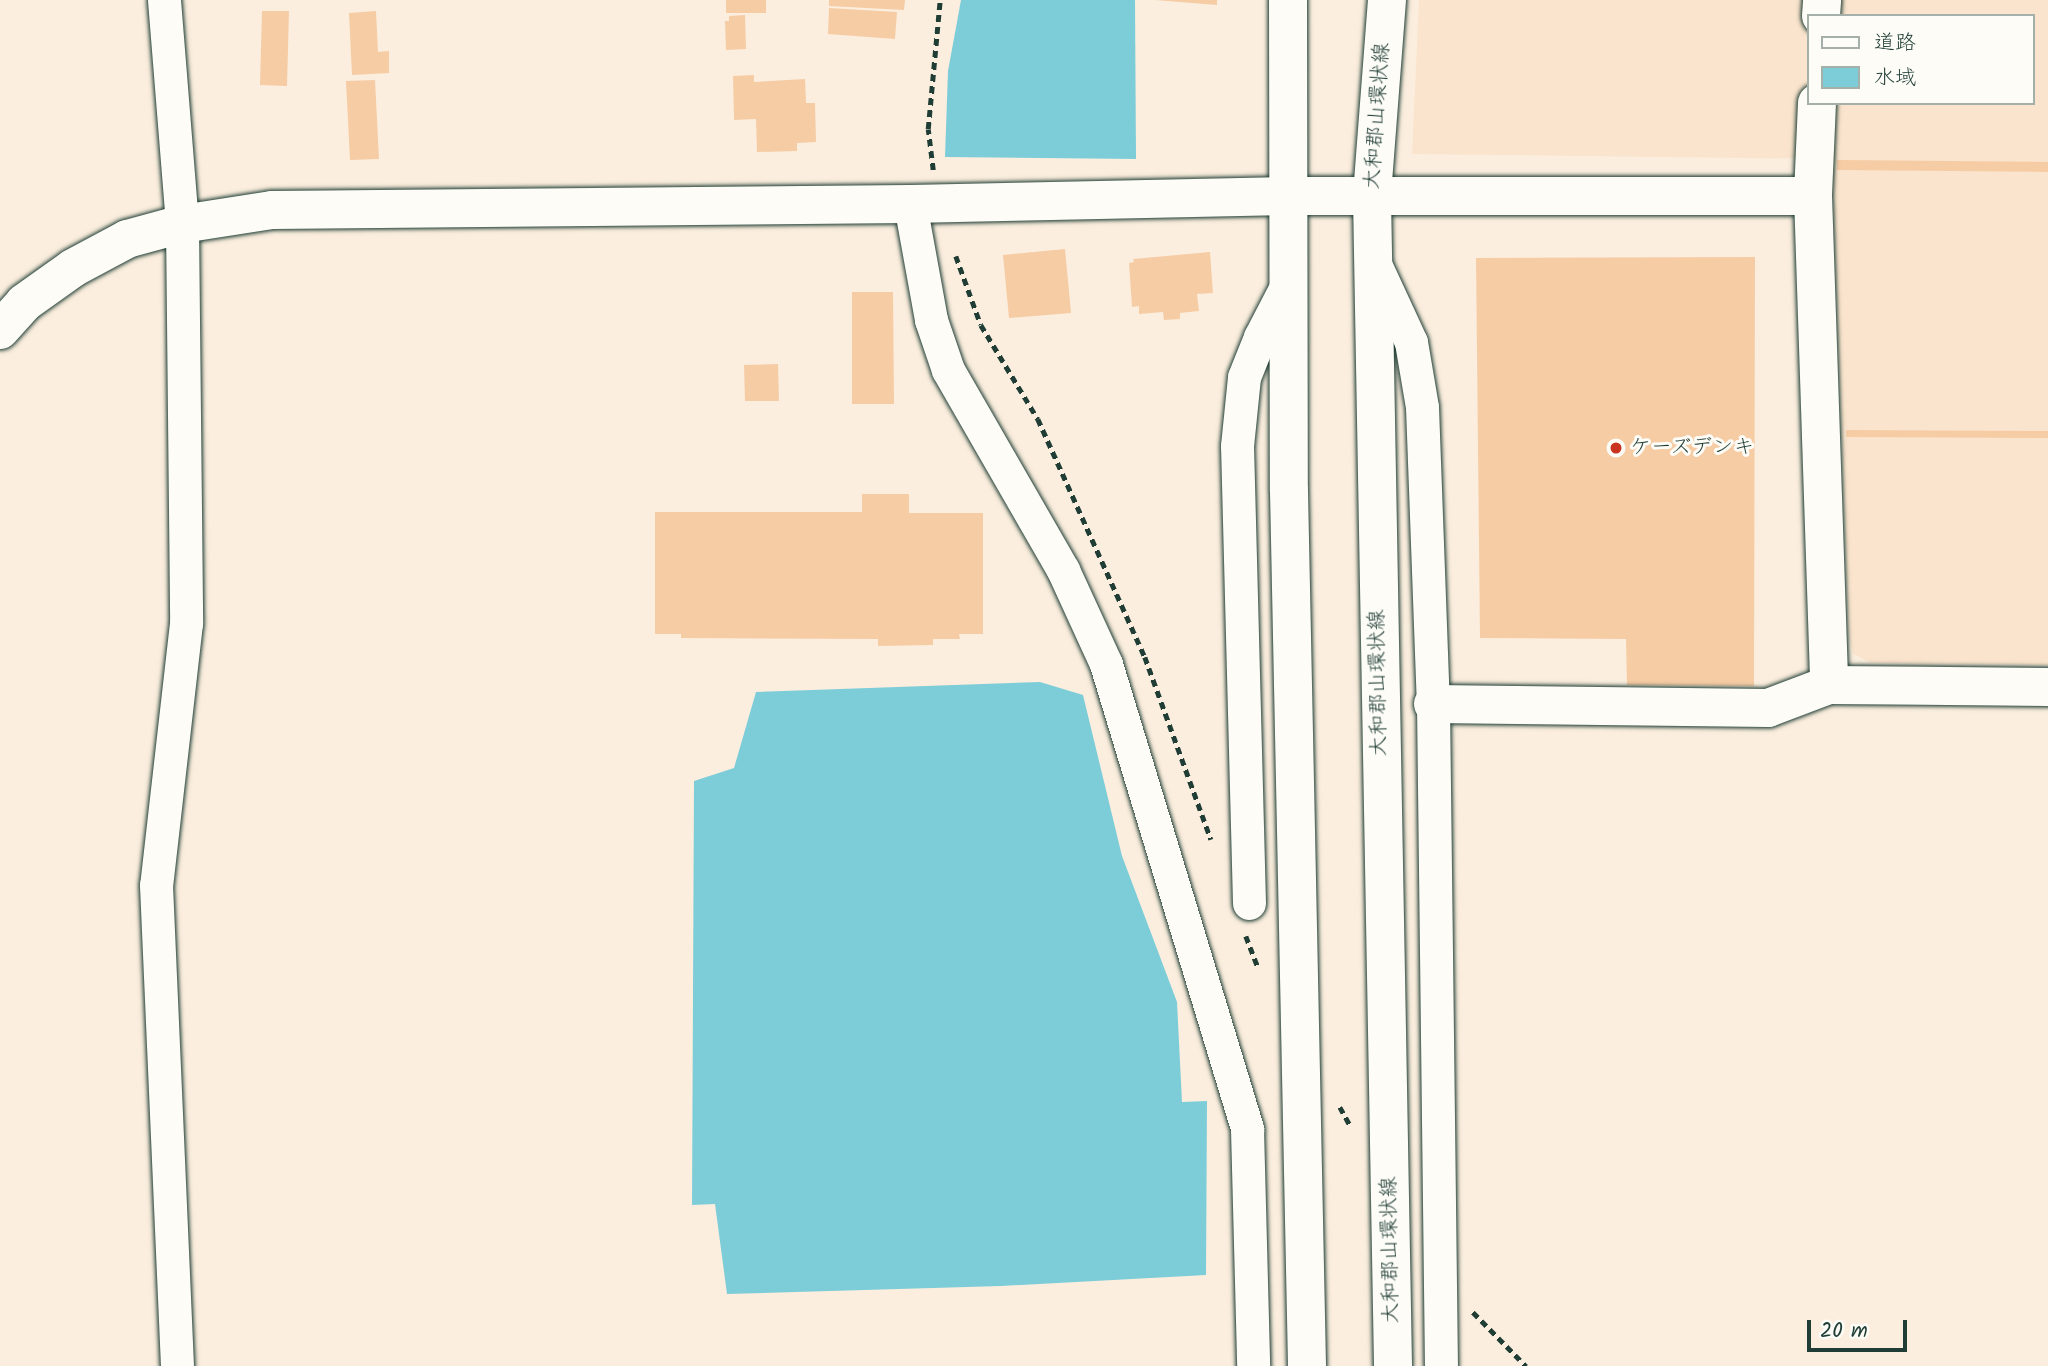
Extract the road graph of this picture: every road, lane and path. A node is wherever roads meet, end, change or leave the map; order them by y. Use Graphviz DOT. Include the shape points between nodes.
graph roads {
  1 [pos="164,0"];
  2 [pos="940,0"];
  3 [pos="1288,0"];
  4 [pos="1387,0"];
  5 [pos="1817,105"];
  6 [pos="1288,196"];
  7 [pos="1813,196"];
  8 [pos="1372,197"];
  9 [pos="924,204"];
  10 [pos="182,224"];
  11 [pos="1373,260"];
  12 [pos="1289,281"];
  13 [pos="0,330"];
  14 [pos="1829,685"];
  15 [pos="2048,687"];
  16 [pos="1433,704"];
  17 [pos="1200,809"];
  18 [pos="1248,903"];
  19 [pos="1336,1100"];
  20 [pos="1356,1134"];
  21 [pos="177,1366"];
  22 [pos="1253,1366"];
  23 [pos="1307,1366"];
  24 [pos="1393,1366"];
  25 [pos="1441,1366"];
  1 -- 10 [label="street"];
  2 -- 9 [label="path"];
  3 -- 6 [label="street"];
  4 -- 8 [label="street, 大和郡山環状線"];
  5 -- 7 [label="street"];
  6 -- 8 [label="street"];
  6 -- 9 [label="street"];
  6 -- 12 [label="street"];
  7 -- 8 [label="street"];
  7 -- 14 [label="street"];
  8 -- 11 [label="street, 大和郡山環状線"];
  9 -- 10 [label="street" via="272,210"];
  9 -- 17 [label="path" via="981,325 1038,419 1146,657"];
  9 -- 22 [label="street" via="931,320 948,370 1063,570 1106,664 1247,1129"];
  10 -- 13 [label="street" via="127,239 73,268 24,303"];
  10 -- 21 [label="street" via="186,623 156,885"];
  11 -- 16 [label="street" via="1412,342 1422,407"];
  11 -- 24 [label="street, 大和郡山環状線"];
  12 -- 18 [label="street" via="1244,377 1237,446"];
  12 -- 23 [label="street"];
  14 -- 15 [label="street"];
  14 -- 16 [label="street" via="1768,708"];
  16 -- 25 [label="street"];
  19 -- 20 [label="path"];
}
